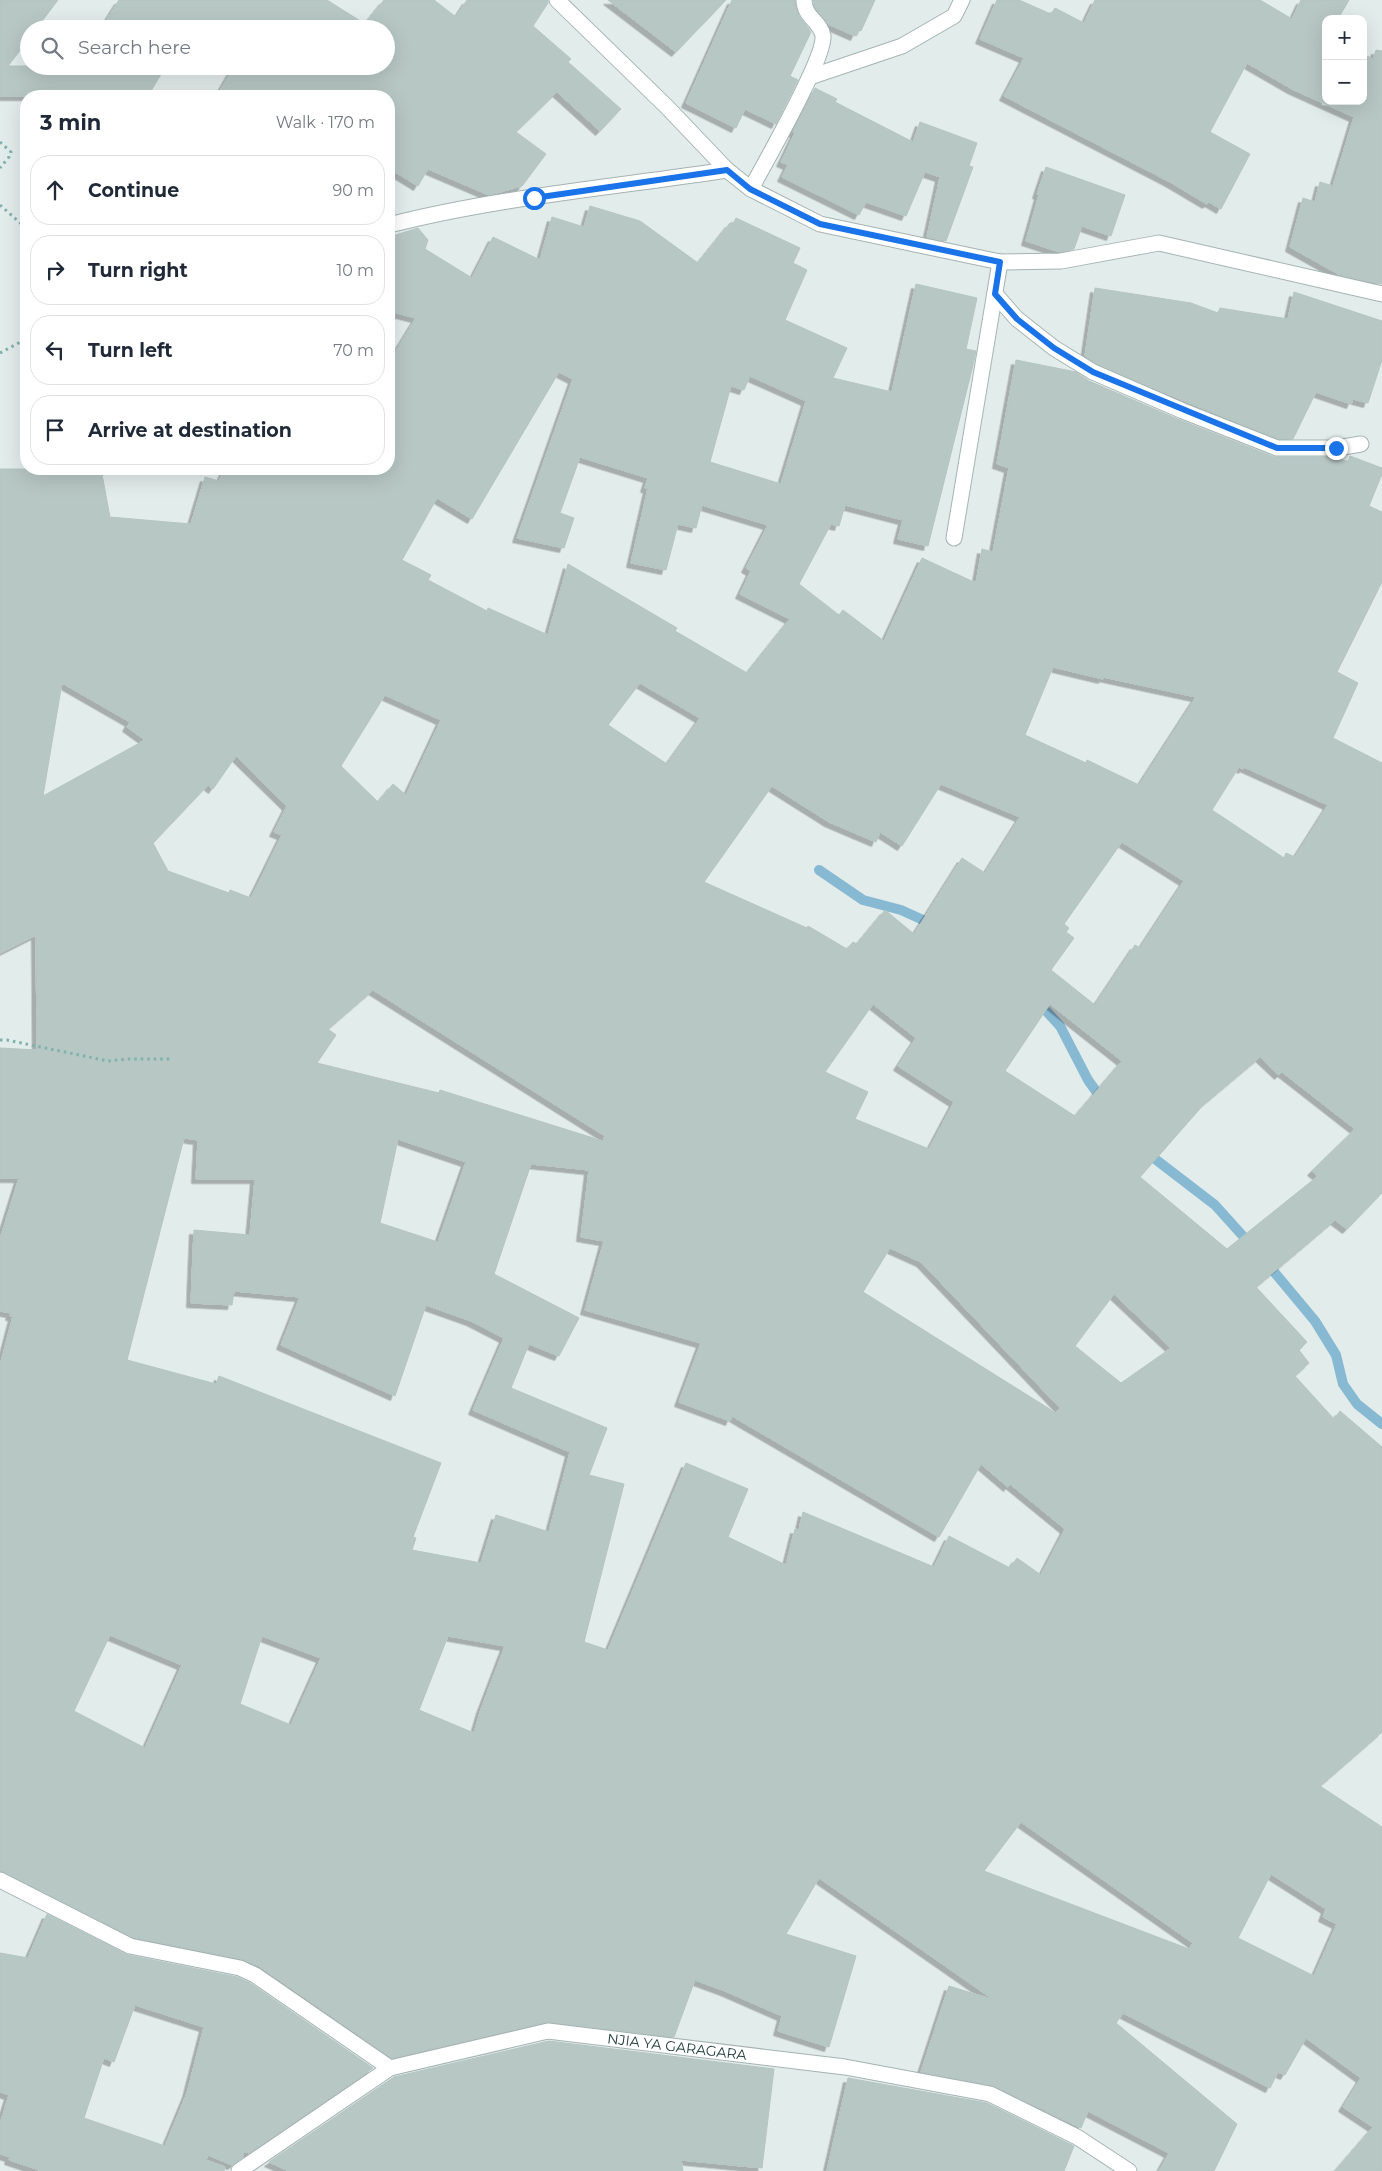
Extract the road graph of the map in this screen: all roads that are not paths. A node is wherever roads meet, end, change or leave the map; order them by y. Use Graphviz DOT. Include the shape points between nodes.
graph roads {
  1 [pos="558,0"];
  2 [pos="804,0"];
  3 [pos="962,0"];
  4 [pos="810,76"];
  5 [pos="727,170"];
  6 [pos="750,189"];
  7 [pos="395,223"];
  8 [pos="1000,262"];
  9 [pos="995,294"];
  10 [pos="1382,294"];
  11 [pos="1361,444"];
  12 [pos="954,538"];
  13 [pos="0,1880"];
  14 [pos="390,2068"];
  15 [pos="239,2171"];
  16 [pos="1129,2171"];
  1 -- 5 [label="street"];
  2 -- 4 [label="street" via="806,12 823,36"];
  3 -- 4 [label="street" via="954,16 902,46"];
  4 -- 6 [label="street"];
  5 -- 6 [label="street"];
  5 -- 7 [label="street" via="534,198"];
  6 -- 8 [label="street" via="820,224"];
  8 -- 9 [label="street"];
  8 -- 10 [label="street" via="1060,261 1159,243"];
  9 -- 11 [label="street" via="1017,319 1054,348 1093,372 1183,410 1277,448 1336,448"];
  9 -- 12 [label="street"];
  13 -- 14 [label="street" via="130,1946 240,1968 255,1975"];
  14 -- 15 [label="street, NJIA YA GARAGARA"];
  14 -- 16 [label="street, NJIA YA GARAGARA" via="548,2031 846,2067 990,2094 1077,2136"];
}
